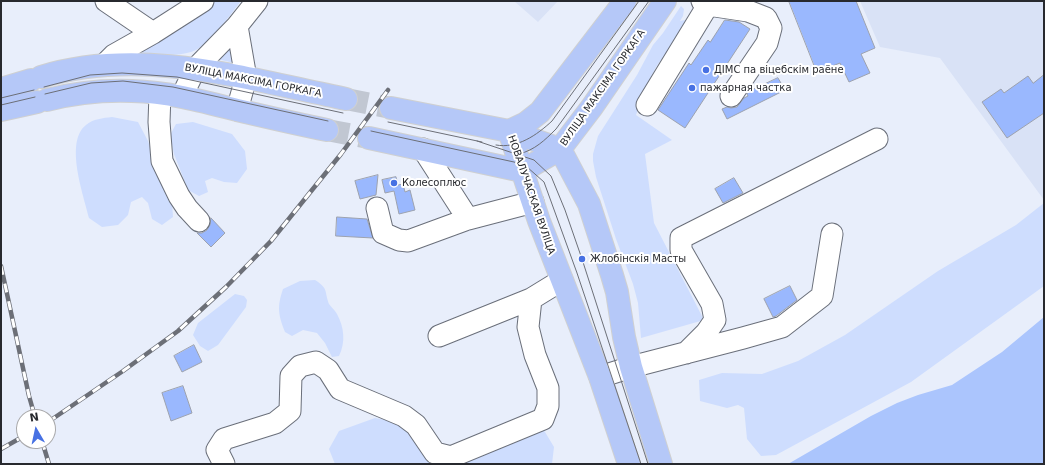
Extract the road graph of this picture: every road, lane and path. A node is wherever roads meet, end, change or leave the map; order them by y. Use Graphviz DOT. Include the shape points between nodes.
graph roads {
  1 [pos="106,1"];
  2 [pos="203,1"];
  3 [pos="257,1"];
  4 [pos="625,1"];
  5 [pos="664,1"];
  6 [pos="705,3"];
  7 [pos="237,26"];
  8 [pos="153,33"];
  9 [pos="104,65"];
  10 [pos="195,69"];
  11 [pos="246,78"];
  12 [pos="1,88"];
  13 [pos="160,94"];
  14 [pos="182,96"];
  15 [pos="731,96"];
  16 [pos="346,99"];
  17 [pos="647,104"];
  18 [pos="391,108"];
  19 [pos="1,110"];
  20 [pos="238,110"];
  21 [pos="327,130"];
  22 [pos="508,131"];
  23 [pos="369,138"];
  24 [pos="877,139"];
  25 [pos="423,149"];
  26 [pos="560,149"];
  27 [pos="522,171"];
  28 [pos="533,202"];
  29 [pos="377,208"];
  30 [pos="468,219"];
  31 [pos="199,221"];
  32 [pos="832,234"];
  33 [pos="562,280"];
  34 [pos="531,299"];
  35 [pos="439,336"];
  36 [pos="686,353"];
  37 [pos="631,367"];
  38 [pos="600,377"];
  39 [pos="224,464"];
  40 [pos="629,464"];
  41 [pos="661,464"];
  1 -- 8 [label="street"];
  2 -- 8 [label="street"];
  3 -- 7 [label="street"];
  4 -- 22 [label="main road" via="540,112 526,123"];
  5 -- 26 [label="main road, ВУЛІЦА МАКСІМА ГОРКАГА" via="592,107"];
  6 -- 15 [label="street" via="748,11 766,18 771,28 767,43"];
  6 -- 17 [label="street"];
  7 -- 10 [label="street"];
  7 -- 11 [label="street"];
  8 -- 9 [label="street" via="114,55"];
  9 -- 10 [label="main road, ВУЛІЦА МАКСІМА ГОРКАГА" via="138,63"];
  9 -- 12 [label="main road, ВУЛІЦА МАКСІМА ГОРКАГА" via="36,78"];
  10 -- 11 [label="main road, ВУЛІЦА МАКСІМА ГОРКАГА"];
  10 -- 14 [label="street"];
  11 -- 16 [label="main road, ВУЛІЦА МАКСІМА ГОРКАГА"];
  11 -- 20 [label="street"];
  13 -- 14 [label="main road"];
  13 -- 19 [label="main road" via="132,91 99,92"];
  13 -- 31 [label="street" via="162,161 179,196"];
  14 -- 20 [label="main road"];
  18 -- 22 [label="main road"];
  20 -- 21 [label="main road"];
  22 -- 26 [label="main road, НОВАЛУЧАСКАЯ ВУЛІЦА"];
  22 -- 27 [label="main road, НОВАЛУЧАСКАЯ ВУЛІЦА"];
  23 -- 25 [label="main road"];
  24 -- 36 [label="street" via="681,238 682,250 712,304 715,320"];
  25 -- 27 [label="main road"];
  25 -- 30 [label="street"];
  26 -- 27 [label="main road, ВУЛІЦА МАКСІМА ГОРКАГА"];
  26 -- 37 [label="main road" via="588,204 610,268"];
  27 -- 28 [label="main road, НОВАЛУЧАСКАЯ ВУЛІЦА"];
  28 -- 30 [label="street"];
  28 -- 33 [label="main road, НОВАЛУЧАСКАЯ ВУЛІЦА"];
  29 -- 30 [label="street" via="383,234 399,240 408,241"];
  32 -- 36 [label="street" via="822,296 782,327"];
  33 -- 34 [label="street"];
  33 -- 38 [label="main road, НОВАЛУЧАСКАЯ ВУЛІЦА"];
  34 -- 35 [label="street"];
  34 -- 39 [label="street" via="528,328 548,388 548,406 543,419 451,457 435,453 416,425 404,416 340,389 328,370 316,362 300,366 291,376 290,411 275,423 224,439 217,450"];
  36 -- 37 [label="street"];
  37 -- 38 [label="street"];
  37 -- 41 [label="main road"];
  38 -- 40 [label="main road, НОВАЛУЧАСКАЯ ВУЛІЦА"];
}
